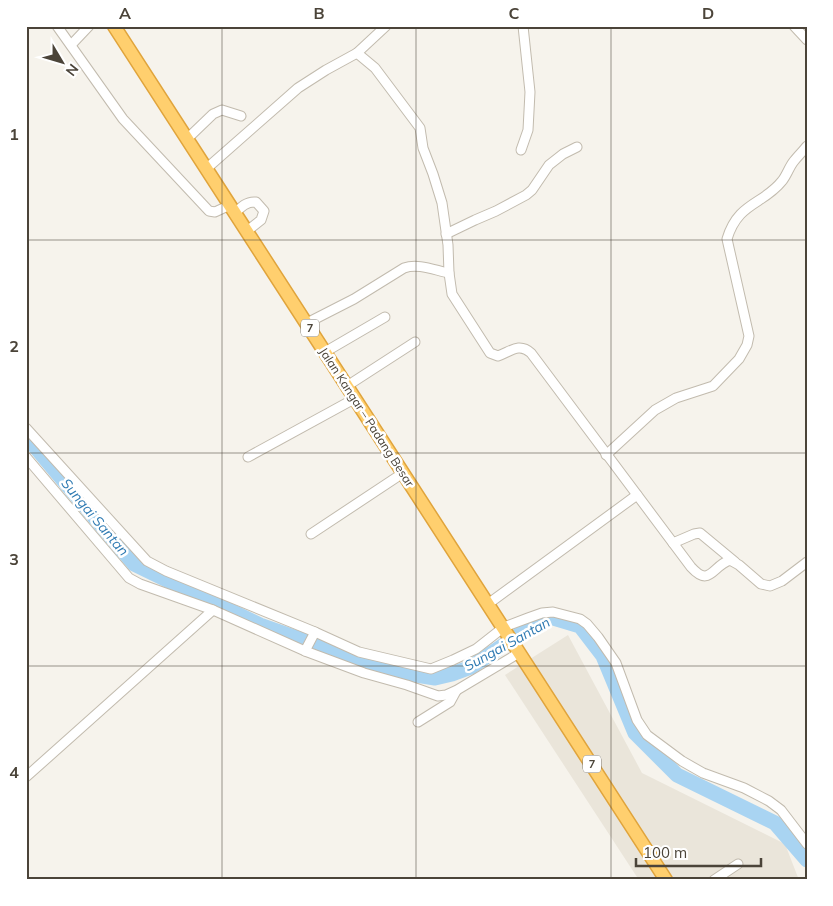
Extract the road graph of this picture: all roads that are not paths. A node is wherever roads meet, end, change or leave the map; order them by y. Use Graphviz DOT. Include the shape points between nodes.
graph roads {
  1 [pos="57,26"];
  2 [pos="88,26"];
  3 [pos="114,26"];
  4 [pos="386,26"];
  5 [pos="523,26"];
  6 [pos="794,26"];
  7 [pos="807,40"];
  8 [pos="71,45"];
  9 [pos="357,53"];
  10 [pos="241,116"];
  11 [pos="187,139"];
  12 [pos="807,146"];
  13 [pos="578,147"];
  14 [pos="521,150"];
  15 [pos="206,169"];
  16 [pos="232,209"];
  17 [pos="246,231"];
  18 [pos="446,234"];
  19 [pos="448,273"];
  20 [pos="384,317"];
  21 [pos="307,323"];
  22 [pos="415,342"];
  23 [pos="325,352"];
  24 [pos="346,386"];
  25 [pos="354,398"];
  26 [pos="26,428"];
  27 [pos="606,455"];
  28 [pos="26,457"];
  29 [pos="248,457"];
  30 [pos="403,473"];
  31 [pos="637,494"];
  32 [pos="311,534"];
  33 [pos="673,543"];
  34 [pos="734,562"];
  35 [pos="807,562"];
  36 [pos="488,604"];
  37 [pos="213,610"];
  38 [pos="505,629"];
  39 [pos="314,635"];
  40 [pos="306,649"];
  41 [pos="518,651"];
  42 [pos="457,690"];
  43 [pos="418,722"];
  44 [pos="26,777"];
  45 [pos="807,844"];
  46 [pos="738,864"];
  47 [pos="666,880"];
  48 [pos="714,880"];
  1 -- 8 [label="street"];
  2 -- 8 [label="street"];
  3 -- 11 [label="highway, Jalan Kangar – Padang Besar / 7"];
  4 -- 9 [label="street"];
  5 -- 14 [label="street" via="530,92 528,130"];
  6 -- 7 [label="street"];
  8 -- 16 [label="street" via="124,119 209,211"];
  9 -- 15 [label="street" via="298,88"];
  9 -- 18 [label="street" via="375,68 420,128 423,148 442,203"];
  10 -- 11 [label="street" via="222,110"];
  11 -- 15 [label="highway, Jalan Kangar – Padang Besar / 7"];
  12 -- 27 [label="street" via="782,181 747,207 727,239 749,336 739,359 713,386 676,398 651,413"];
  13 -- 18 [label="street" via="549,165 526,195"];
  15 -- 16 [label="highway, Jalan Kangar – Padang Besar / 7"];
  16 -- 17 [label="highway, Jalan Kangar – Padang Besar / 7"];
  16 -- 17 [label="street" via="251,201 264,211 261,220"];
  17 -- 21 [label="highway, Jalan Kangar – Padang Besar / 7"];
  18 -- 19 [label="street"];
  19 -- 21 [label="street" via="410,266"];
  19 -- 27 [label="street" via="452,294 490,353 498,356 519,347 527,350"];
  20 -- 23 [label="street"];
  21 -- 23 [label="highway, Jalan Kangar – Padang Besar / 7"];
  22 -- 24 [label="street"];
  23 -- 24 [label="highway, Jalan Kangar – Padang Besar / 7"];
  24 -- 25 [label="highway, Jalan Kangar – Padang Besar / 7"];
  25 -- 29 [label="street"];
  25 -- 30 [label="highway, Jalan Kangar – Padang Besar / 7"];
  26 -- 39 [label="street" via="148,561"];
  27 -- 31 [label="street"];
  28 -- 37 [label="street" via="129,578"];
  30 -- 32 [label="street"];
  30 -- 36 [label="highway, Jalan Kangar – Padang Besar / 7"];
  31 -- 33 [label="street"];
  31 -- 36 [label="street"];
  33 -- 34 [label="street" via="700,533"];
  33 -- 34 [label="street" via="700,575 710,575 726,561"];
  34 -- 35 [label="street" via="758,582 770,586"];
  36 -- 38 [label="highway, Jalan Kangar – Padang Besar / 7"];
  37 -- 40 [label="street"];
  37 -- 44 [label="street"];
  38 -- 39 [label="street" via="476,648 431,668 359,652"];
  38 -- 41 [label="highway, 7"];
  38 -- 45 [label="street" via="542,613 553,612 587,624 616,663 637,720 647,735 682,761 769,801 781,810"];
  39 -- 40 [label="street"];
  40 -- 42 [label="street" via="364,673 438,696"];
  41 -- 42 [label="street"];
  41 -- 47 [label="highway, 7"];
  42 -- 43 [label="street" via="450,702"];
  46 -- 48 [label="street"];
}
